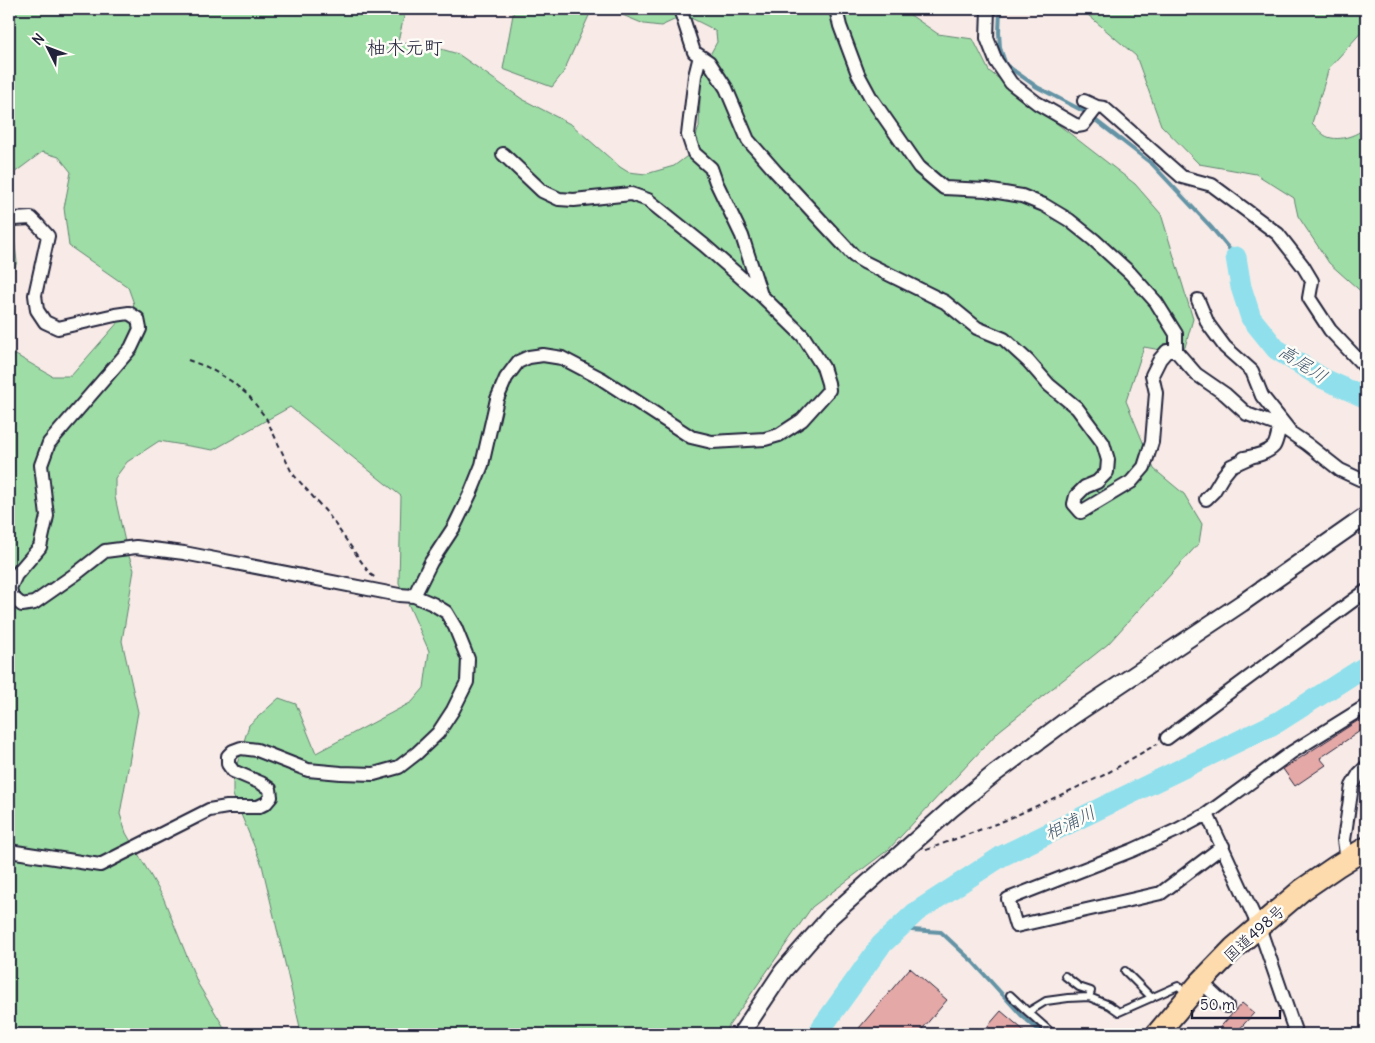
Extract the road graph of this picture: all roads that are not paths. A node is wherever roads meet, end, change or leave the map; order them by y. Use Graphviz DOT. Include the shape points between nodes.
graph roads {
  1 [pos="680,9"];
  2 [pos="836,9"];
  3 [pos="988,9"];
  4 [pos="700,56"];
  5 [pos="1084,101"];
  6 [pos="1096,109"];
  7 [pos="503,154"];
  8 [pos="9,221"];
  9 [pos="761,296"];
  10 [pos="1198,300"];
  11 [pos="1176,351"];
  12 [pos="1366,368"];
  13 [pos="1280,426"];
  14 [pos="1294,436"];
  15 [pos="1253,456"];
  16 [pos="1232,459"];
  17 [pos="1366,482"];
  18 [pos="1206,499"];
  19 [pos="1366,516"];
  20 [pos="1366,590"];
  21 [pos="414,596"];
  22 [pos="1366,706"];
  23 [pos="1167,738"];
  24 [pos="1366,767"];
  25 [pos="1208,814"];
  26 [pos="1223,846"];
  27 [pos="1366,848"];
  28 [pos="9,851"];
  29 [pos="1347,860"];
  30 [pos="1259,927"];
  31 [pos="1125,970"];
  32 [pos="1065,976"];
  33 [pos="1196,988"];
  34 [pos="1010,995"];
  35 [pos="1089,997"];
  36 [pos="1152,998"];
  37 [pos="1227,1006"];
  38 [pos="1028,1012"];
  39 [pos="1161,1033"];
  40 [pos="741,1034"];
  41 [pos="1053,1034"];
  42 [pos="1296,1034"];
  1 -- 4 [label="street" via="694,52"];
  2 -- 11 [label="street" via="858,74 919,167 944,188 1022,196 1069,220 1130,273 1156,302 1176,334"];
  3 -- 6 [label="street" via="988,38 996,61 1011,83 1037,103 1077,126 1083,125"];
  4 -- 9 [label="street" via="688,135 694,154 711,168 742,236"];
  4 -- 11 [label="street" via="709,62 726,88 748,140 854,256 945,302 977,328 1004,339 1049,385 1077,408 1103,443 1108,460 1107,472 1076,496 1074,504 1081,512 1131,482 1144,467 1152,442 1156,393 1152,375 1167,351"];
  5 -- 6 [label="street"];
  6 -- 12 [label="street" via="1104,108 1182,177 1212,185 1278,234 1312,281 1309,298 1330,330"];
  7 -- 9 [label="street" via="542,191 559,199 632,194 648,200"];
  8 -- 21 [label="street" via="31,218 48,236 35,295 37,310 45,322 58,328 129,313 138,319 140,329 131,348 49,443 41,465 47,516 40,547 16,575 10,588 12,598 22,605 34,603 104,551 136,546 184,552"];
  9 -- 21 [label="street" via="803,336 823,367 829,390 802,420 764,439 712,442 691,437 602,379 562,358 529,357 518,362 506,378 482,465 471,492"];
  10 -- 14 [label="street" via="1208,324 1225,347 1252,371 1262,396"];
  11 -- 13 [label="street" via="1196,374 1247,414"];
  13 -- 14 [label="street"];
  13 -- 15 [label="street" via="1274,445"];
  14 -- 17 [label="street" via="1340,470"];
  15 -- 16 [label="street"];
  15 -- 18 [label="street" via="1231,466"];
  19 -- 40 [label="street" via="1071,717 951,808 831,916 783,971"];
  20 -- 23 [label="street"];
  21 -- 28 [label="street" via="446,612 468,660 467,682 438,733 399,767 374,774 341,774 308,770 257,750 241,748 228,756 228,764 233,771 270,789 271,797 258,807 227,806 209,810 100,865"];
  22 -- 25 [label="street" via="1292,752"];
  24 -- 29 [label="street" via="1352,786 1344,840"];
  25 -- 26 [label="street"];
  25 -- 26 [label="street" via="1133,850 1008,899 1016,926 1162,893"];
  26 -- 30 [label="street"];
  27 -- 29 [label="highway, 国道498号"];
  29 -- 30 [label="highway, 国道498号" via="1302,890"];
  30 -- 33 [label="highway, 国道498号"];
  30 -- 42 [label="street"];
  31 -- 36 [label="lane"];
  32 -- 35 [label="lane" via="1079,987 1091,991"];
  33 -- 36 [label="lane" via="1178,986"];
  33 -- 37 [label="street"];
  33 -- 39 [label="highway, 国道498号"];
  34 -- 38 [label="lane"];
  35 -- 36 [label="lane" via="1120,1012"];
  35 -- 38 [label="lane" via="1046,1001"];
  38 -- 41 [label="lane"];
}
